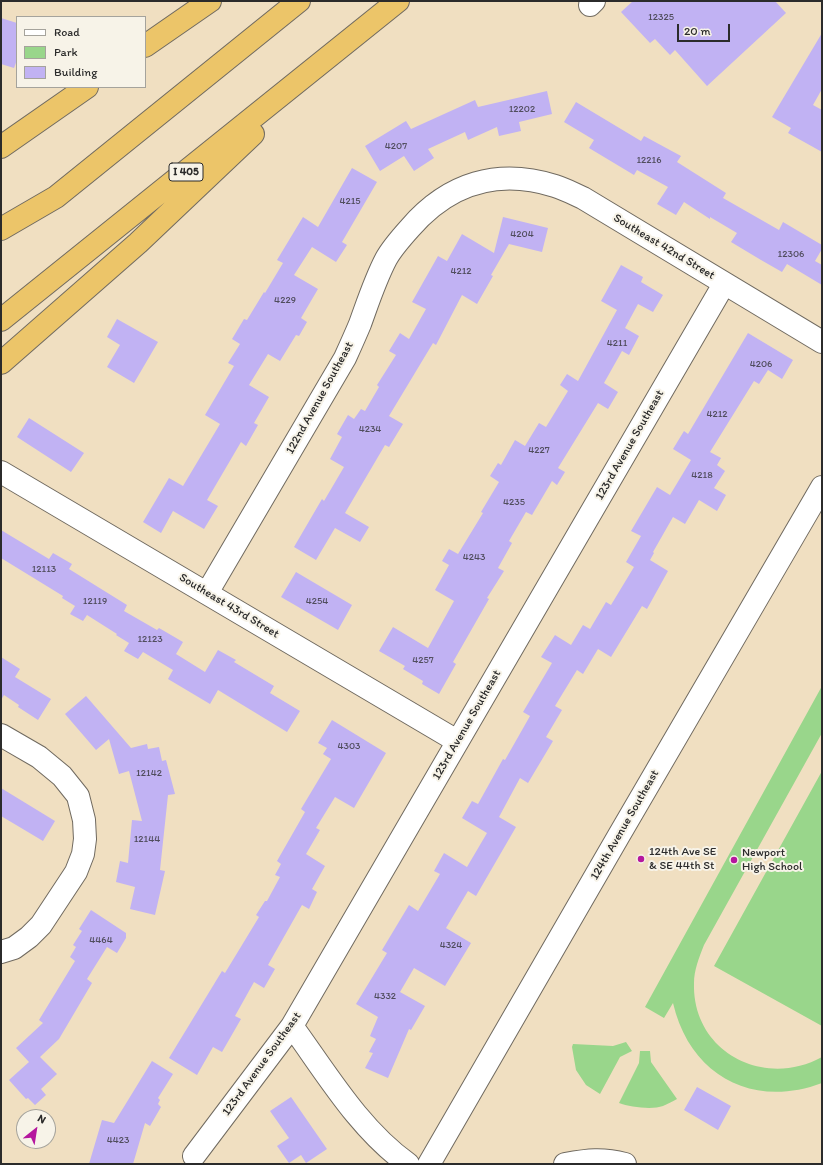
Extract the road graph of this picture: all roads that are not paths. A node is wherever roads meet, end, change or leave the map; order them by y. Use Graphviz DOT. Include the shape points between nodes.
graph roads {
  1 [pos="210,1"];
  2 [pos="299,1"];
  3 [pos="398,1"];
  4 [pos="370,23"];
  5 [pos="146,45"];
  6 [pos="86,88"];
  7 [pos="1,147"];
  8 [pos="497,178"];
  9 [pos="1,229"];
  10 [pos="724,284"];
  11 [pos="1,320"];
  12 [pos="822,342"];
  13 [pos="1,363"];
  14 [pos="1,472"];
  15 [pos="822,488"];
  16 [pos="207,593"];
  17 [pos="1,735"];
  18 [pos="457,741"];
  19 [pos="1,952"];
  20 [pos="292,1026"];
  21 [pos="194,1156"];
  22 [pos="408,1164"];
  23 [pos="429,1164"];
  24 [pos="565,1164"];
  25 [pos="625,1164"];
  1 -- 5 [label="highway"];
  2 -- 9 [label="highway" via="56,197"];
  3 -- 4 [label="highway, I 405"];
  4 -- 11 [label="highway, I 405"];
  4 -- 13 [label="highway" via="138,243"];
  6 -- 7 [label="highway"];
  8 -- 10 [label="street, Southeast 42nd Street" via="534,180 557,186 583,198"];
  8 -- 16 [label="street, 122nd Avenue Southeast" via="453,191 419,218 397,243 375,283 345,358"];
  10 -- 12 [label="street, Southeast 42nd Street"];
  10 -- 18 [label="street, 123rd Avenue Southeast"];
  14 -- 16 [label="street, Southeast 43rd Street"];
  15 -- 23 [label="street, 124th Avenue Southeast"];
  16 -- 18 [label="street, Southeast 43rd Street"];
  17 -- 19 [label="street" via="39,757 62,776 78,796 84,820 85,839 83,854 76,872 37,929 14,948"];
  18 -- 20 [label="street, 123rd Avenue Southeast"];
  20 -- 21 [label="street, 123rd Avenue Southeast"];
  20 -- 22 [label="street" via="355,1114 378,1139"];
  24 -- 25 [label="street" via="593,1159"];
}
